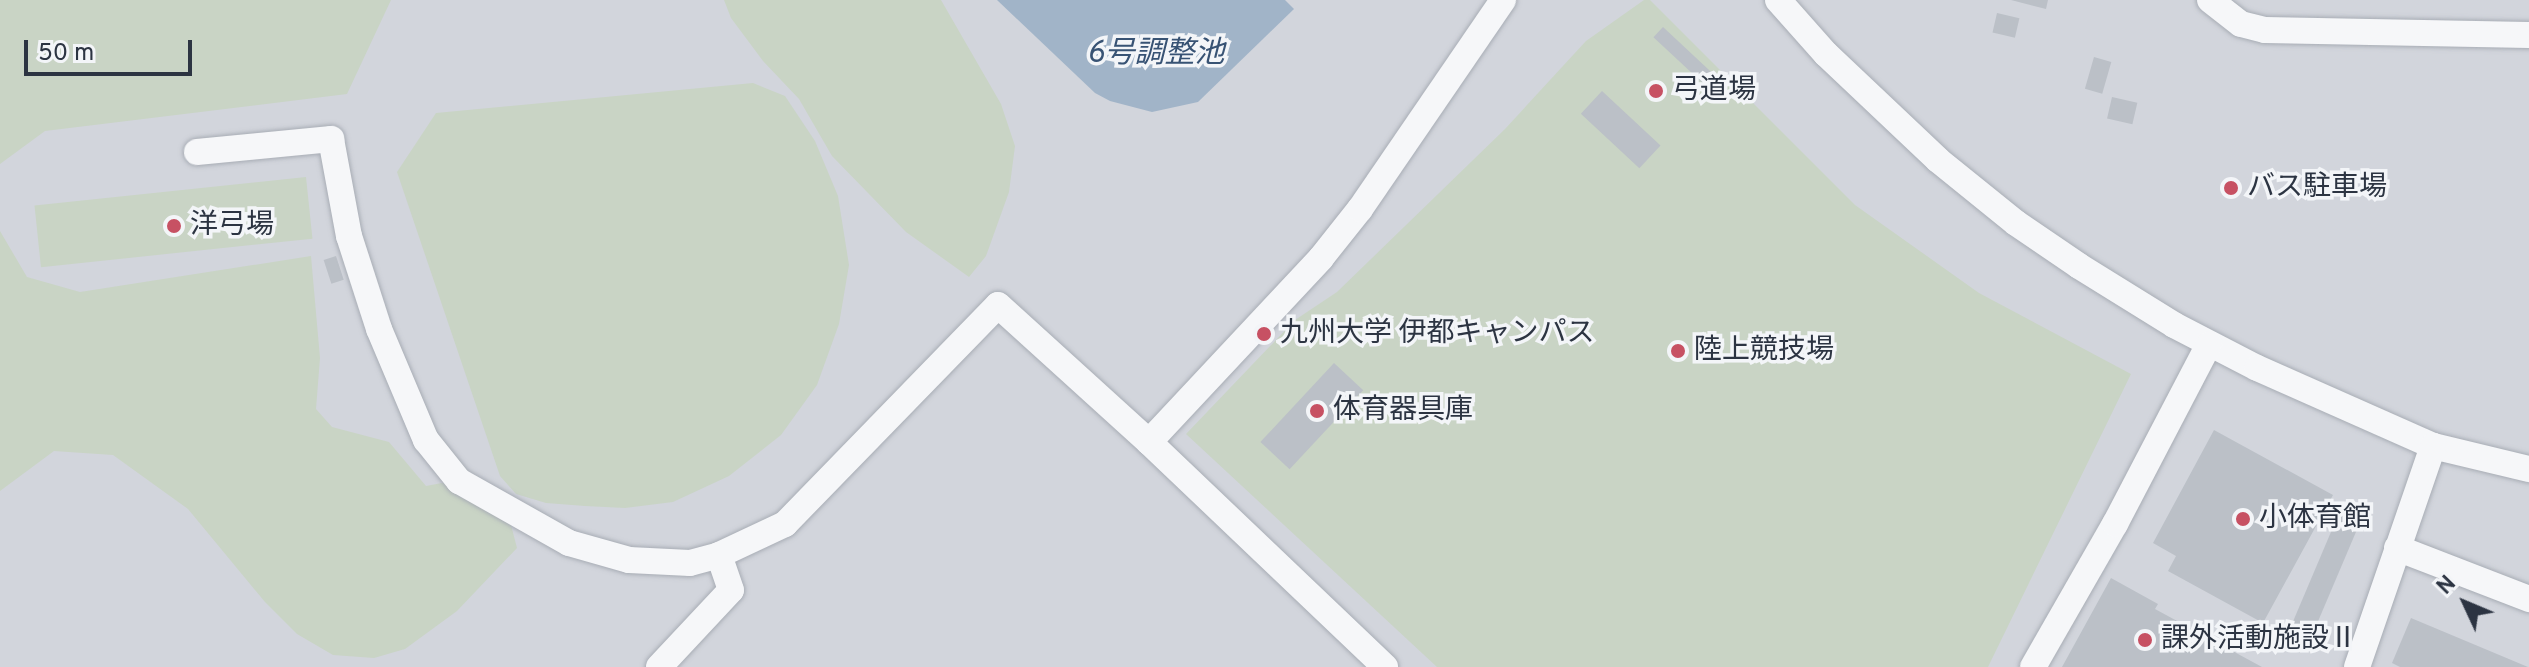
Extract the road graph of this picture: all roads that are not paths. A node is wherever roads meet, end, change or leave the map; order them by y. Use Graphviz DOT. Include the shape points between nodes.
graph roads {
  1 [pos="1503,0"];
  2 [pos="1778,0"];
  3 [pos="2210,0"];
  4 [pos="2529,35"];
  5 [pos="197,152"];
  6 [pos="2209,344"];
  7 [pos="1149,442"];
  8 [pos="2433,446"];
  9 [pos="2529,469"];
  10 [pos="2397,548"];
  11 [pos="719,555"];
  12 [pos="2529,599"];
  13 [pos="659,667"];
  14 [pos="1385,667"];
  15 [pos="2033,667"];
  16 [pos="2357,667"];
  1 -- 7 [label="lane" via="1341,234"];
  2 -- 6 [label="lane" via="1872,99 2016,223"];
  3 -- 4 [label="lane" via="2241,24 2265,30"];
  5 -- 11 [label="lane" via="331,139 349,236 379,329 426,440 459,481 569,543 614,556 690,563"];
  6 -- 8 [label="lane"];
  6 -- 15 [label="lane"];
  7 -- 11 [label="lane" via="998,305 785,524"];
  7 -- 14 [label="lane"];
  8 -- 9 [label="lane"];
  8 -- 10 [label="lane"];
  10 -- 12 [label="lane"];
  10 -- 16 [label="lane"];
  11 -- 13 [label="lane" via="731,590"];
}
